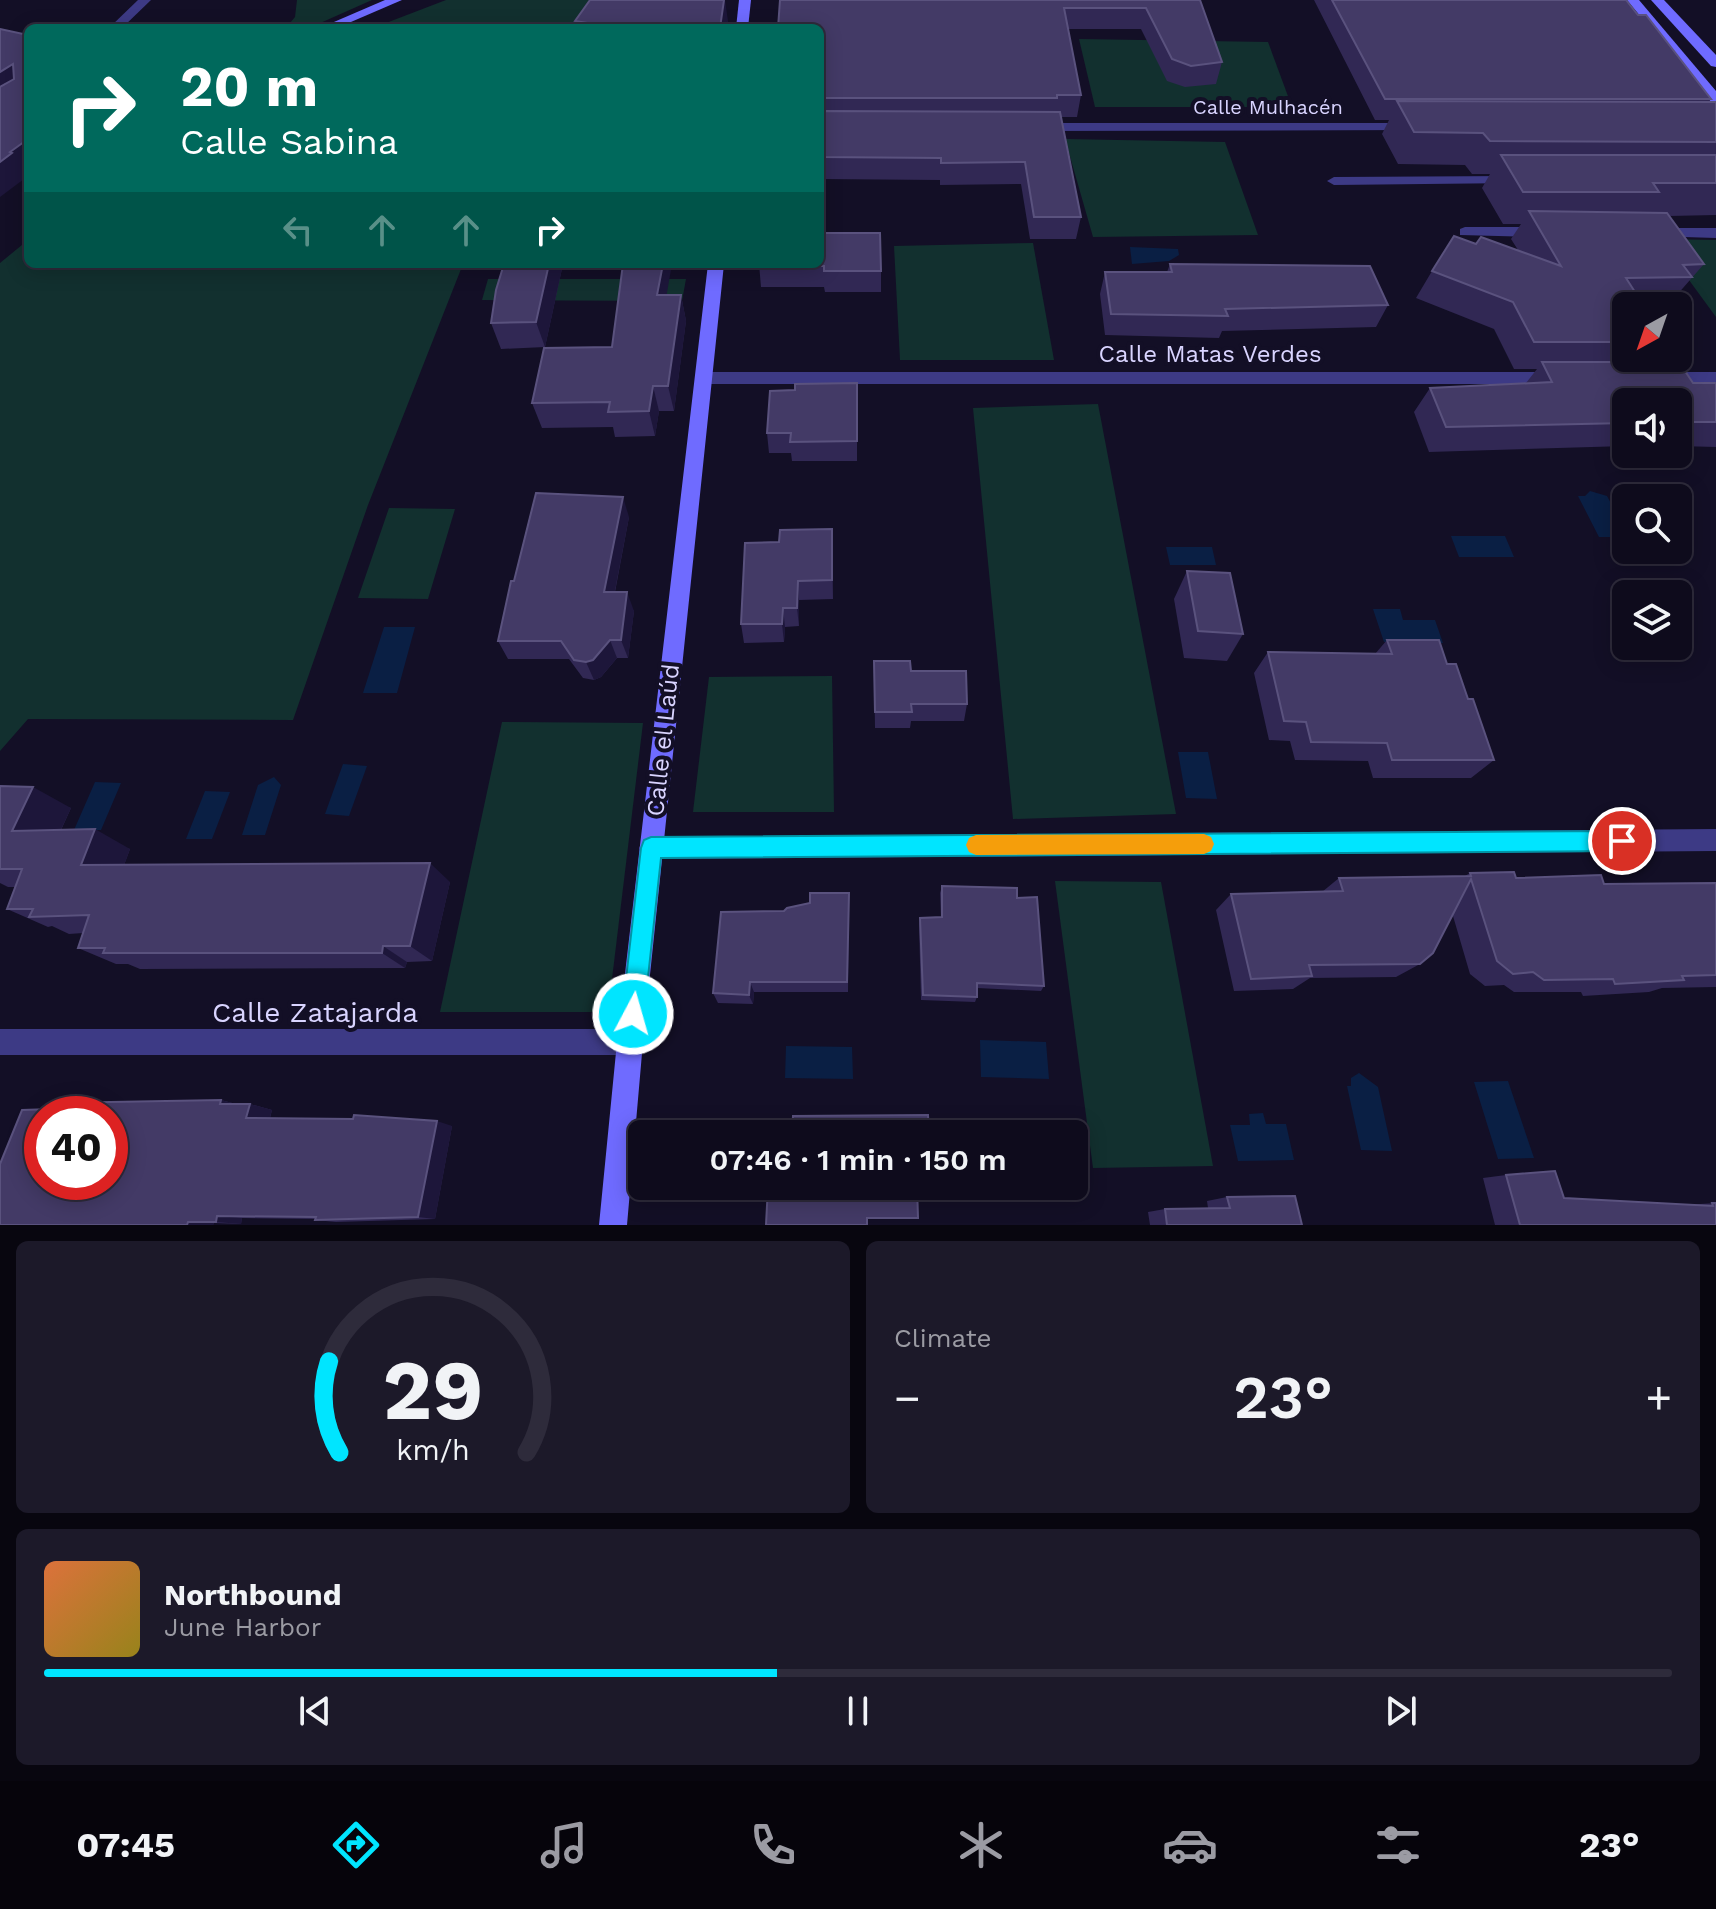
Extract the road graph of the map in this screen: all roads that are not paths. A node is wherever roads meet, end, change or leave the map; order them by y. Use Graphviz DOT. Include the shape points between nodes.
graph roads {
  1 [pos="145,0"];
  2 [pos="396,0"];
  3 [pos="745,0"];
  4 [pos="1633,0"];
  5 [pos="1657,0"];
  6 [pos="119,24"];
  7 [pos="336,24"];
  8 [pos="742,24"];
  9 [pos="1716,63"];
  10 [pos="1716,100"];
  11 [pos="1024,127"];
  12 [pos="1433,127"];
  13 [pos="1525,180"];
  14 [pos="1334,181"];
  15 [pos="1465,232"];
  16 [pos="1559,232"];
  17 [pos="1638,233"];
  18 [pos="1716,233"];
  19 [pos="716,268"];
  20 [pos="704,378"];
  21 [pos="1574,378"];
  22 [pos="1653,378"];
  23 [pos="1716,378"];
  24 [pos="1716,840"];
  25 [pos="651,848"];
  26 [pos="0,1042"];
  27 [pos="630,1042"];
  28 [pos="614,1222"];
  1 -- 6 [label="street"];
  2 -- 7 [label="street"];
  3 -- 8 [label="street"];
  4 -- 10 [label="street"];
  5 -- 9 [label="street"];
  11 -- 12 [label="street, Calle Mulhacén"];
  13 -- 14 [label="street"];
  15 -- 16 [label="street"];
  17 -- 18 [label="street"];
  19 -- 20 [label="street, Calle el Laúd"];
  20 -- 21 [label="street, Calle Matas Verdes"];
  20 -- 25 [label="street, Calle el Laúd"];
  22 -- 23 [label="street"];
  24 -- 25 [label="street"];
  25 -- 27 [label="street, Calle el Laúd"];
  26 -- 27 [label="street, Calle Zatajarda"];
  27 -- 28 [label="street, Calle el Laúd"];
}
